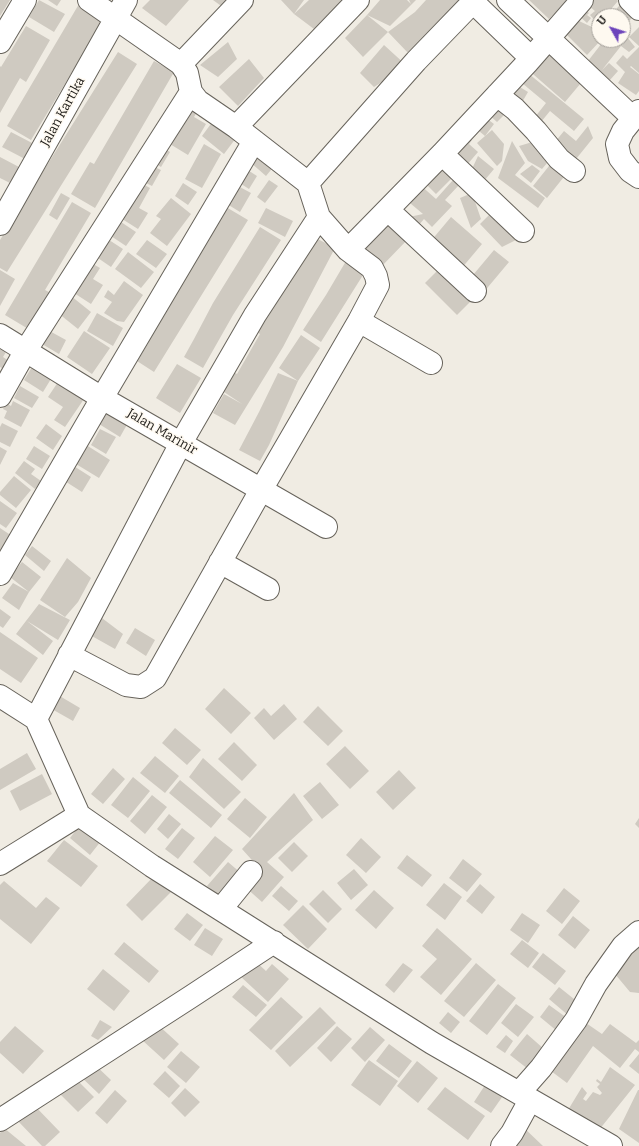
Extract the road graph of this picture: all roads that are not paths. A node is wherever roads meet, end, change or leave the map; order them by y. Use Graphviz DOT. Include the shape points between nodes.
graph roads {
  1 [pos="25,0"];
  2 [pos="89,0"];
  3 [pos="126,0"];
  4 [pos="242,0"];
  5 [pos="358,0"];
  6 [pos="508,0"];
  7 [pos="582,0"];
  8 [pos="630,0"];
  9 [pos="472,1"];
  10 [pos="639,9"];
  11 [pos="115,18"];
  12 [pos="548,39"];
  13 [pos="0,42"];
  14 [pos="531,58"];
  15 [pos="181,64"];
  16 [pos="191,92"];
  17 [pos="497,94"];
  18 [pos="636,114"];
  19 [pos="236,128"];
  20 [pos="254,141"];
  21 [pos="442,154"];
  22 [pos="574,171"];
  23 [pos="639,177"];
  24 [pos="308,183"];
  25 [pos="388,210"];
  26 [pos="320,217"];
  27 [pos="0,224"];
  28 [pos="523,231"];
  29 [pos="348,250"];
  30 [pos="475,291"];
  31 [pos="359,321"];
  32 [pos="0,335"];
  33 [pos="26,350"];
  34 [pos="430,363"];
  35 [pos="0,396"];
  36 [pos="102,398"];
  37 [pos="181,442"];
  38 [pos="261,490"];
  39 [pos="326,527"];
  40 [pos="220,562"];
  41 [pos="0,574"];
  42 [pos="268,589"];
  43 [pos="69,655"];
  44 [pos="0,696"];
  45 [pos="36,719"];
  46 [pos="79,815"];
  47 [pos="0,864"];
  48 [pos="251,872"];
  49 [pos="221,909"];
  50 [pos="639,932"];
  51 [pos="274,942"];
  52 [pos="525,1096"];
  53 [pos="0,1119"];
  54 [pos="502,1146"];
  55 [pos="611,1146"];
  1 -- 13 [label="street"];
  2 -- 11 [label="street"];
  3 -- 11 [label="street, Jalan Kartika"];
  4 -- 15 [label="street"];
  5 -- 19 [label="street"];
  6 -- 12 [label="street"];
  7 -- 12 [label="street"];
  8 -- 10 [label="street"];
  9 -- 14 [label="street"];
  9 -- 24 [label="street"];
  11 -- 15 [label="street"];
  11 -- 27 [label="street, Jalan Kartika"];
  12 -- 14 [label="street"];
  12 -- 18 [label="street"];
  14 -- 17 [label="street"];
  15 -- 16 [label="street" via="187,73"];
  16 -- 19 [label="street" via="198,101"];
  16 -- 33 [label="street"];
  17 -- 21 [label="street"];
  17 -- 22 [label="street" via="515,109 559,159"];
  18 -- 23 [label="street" via="617,144 620,158 630,171"];
  19 -- 20 [label="street"];
  20 -- 24 [label="street"];
  20 -- 36 [label="street"];
  21 -- 25 [label="street"];
  21 -- 28 [label="street"];
  24 -- 26 [label="street"];
  25 -- 29 [label="street"];
  25 -- 30 [label="street"];
  26 -- 29 [label="street"];
  26 -- 37 [label="street" via="255,315"];
  29 -- 31 [label="street" via="372,268 378,285"];
  31 -- 34 [label="street"];
  31 -- 38 [label="street"];
  32 -- 33 [label="street, Jalan Marinir"];
  33 -- 35 [label="street"];
  33 -- 36 [label="street, Jalan Marinir"];
  36 -- 37 [label="street, Jalan Marinir"];
  36 -- 41 [label="street"];
  37 -- 38 [label="street, Jalan Marinir"];
  37 -- 43 [label="street"];
  38 -- 39 [label="street, Jalan Marinir"];
  38 -- 40 [label="street"];
  40 -- 42 [label="street"];
  40 -- 43 [label="street" via="154,678 142,687 126,685"];
  43 -- 45 [label="street"];
  44 -- 45 [label="street"];
  45 -- 46 [label="street"];
  46 -- 47 [label="street"];
  46 -- 49 [label="street" via="152,866"];
  48 -- 49 [label="street"];
  49 -- 51 [label="street"];
  50 -- 52 [label="street" via="623,946 596,984 576,1020 541,1068"];
  51 -- 52 [label="street" via="432,1043"];
  51 -- 53 [label="street"];
  52 -- 54 [label="street" via="512,1133"];
  52 -- 55 [label="street"];
}
